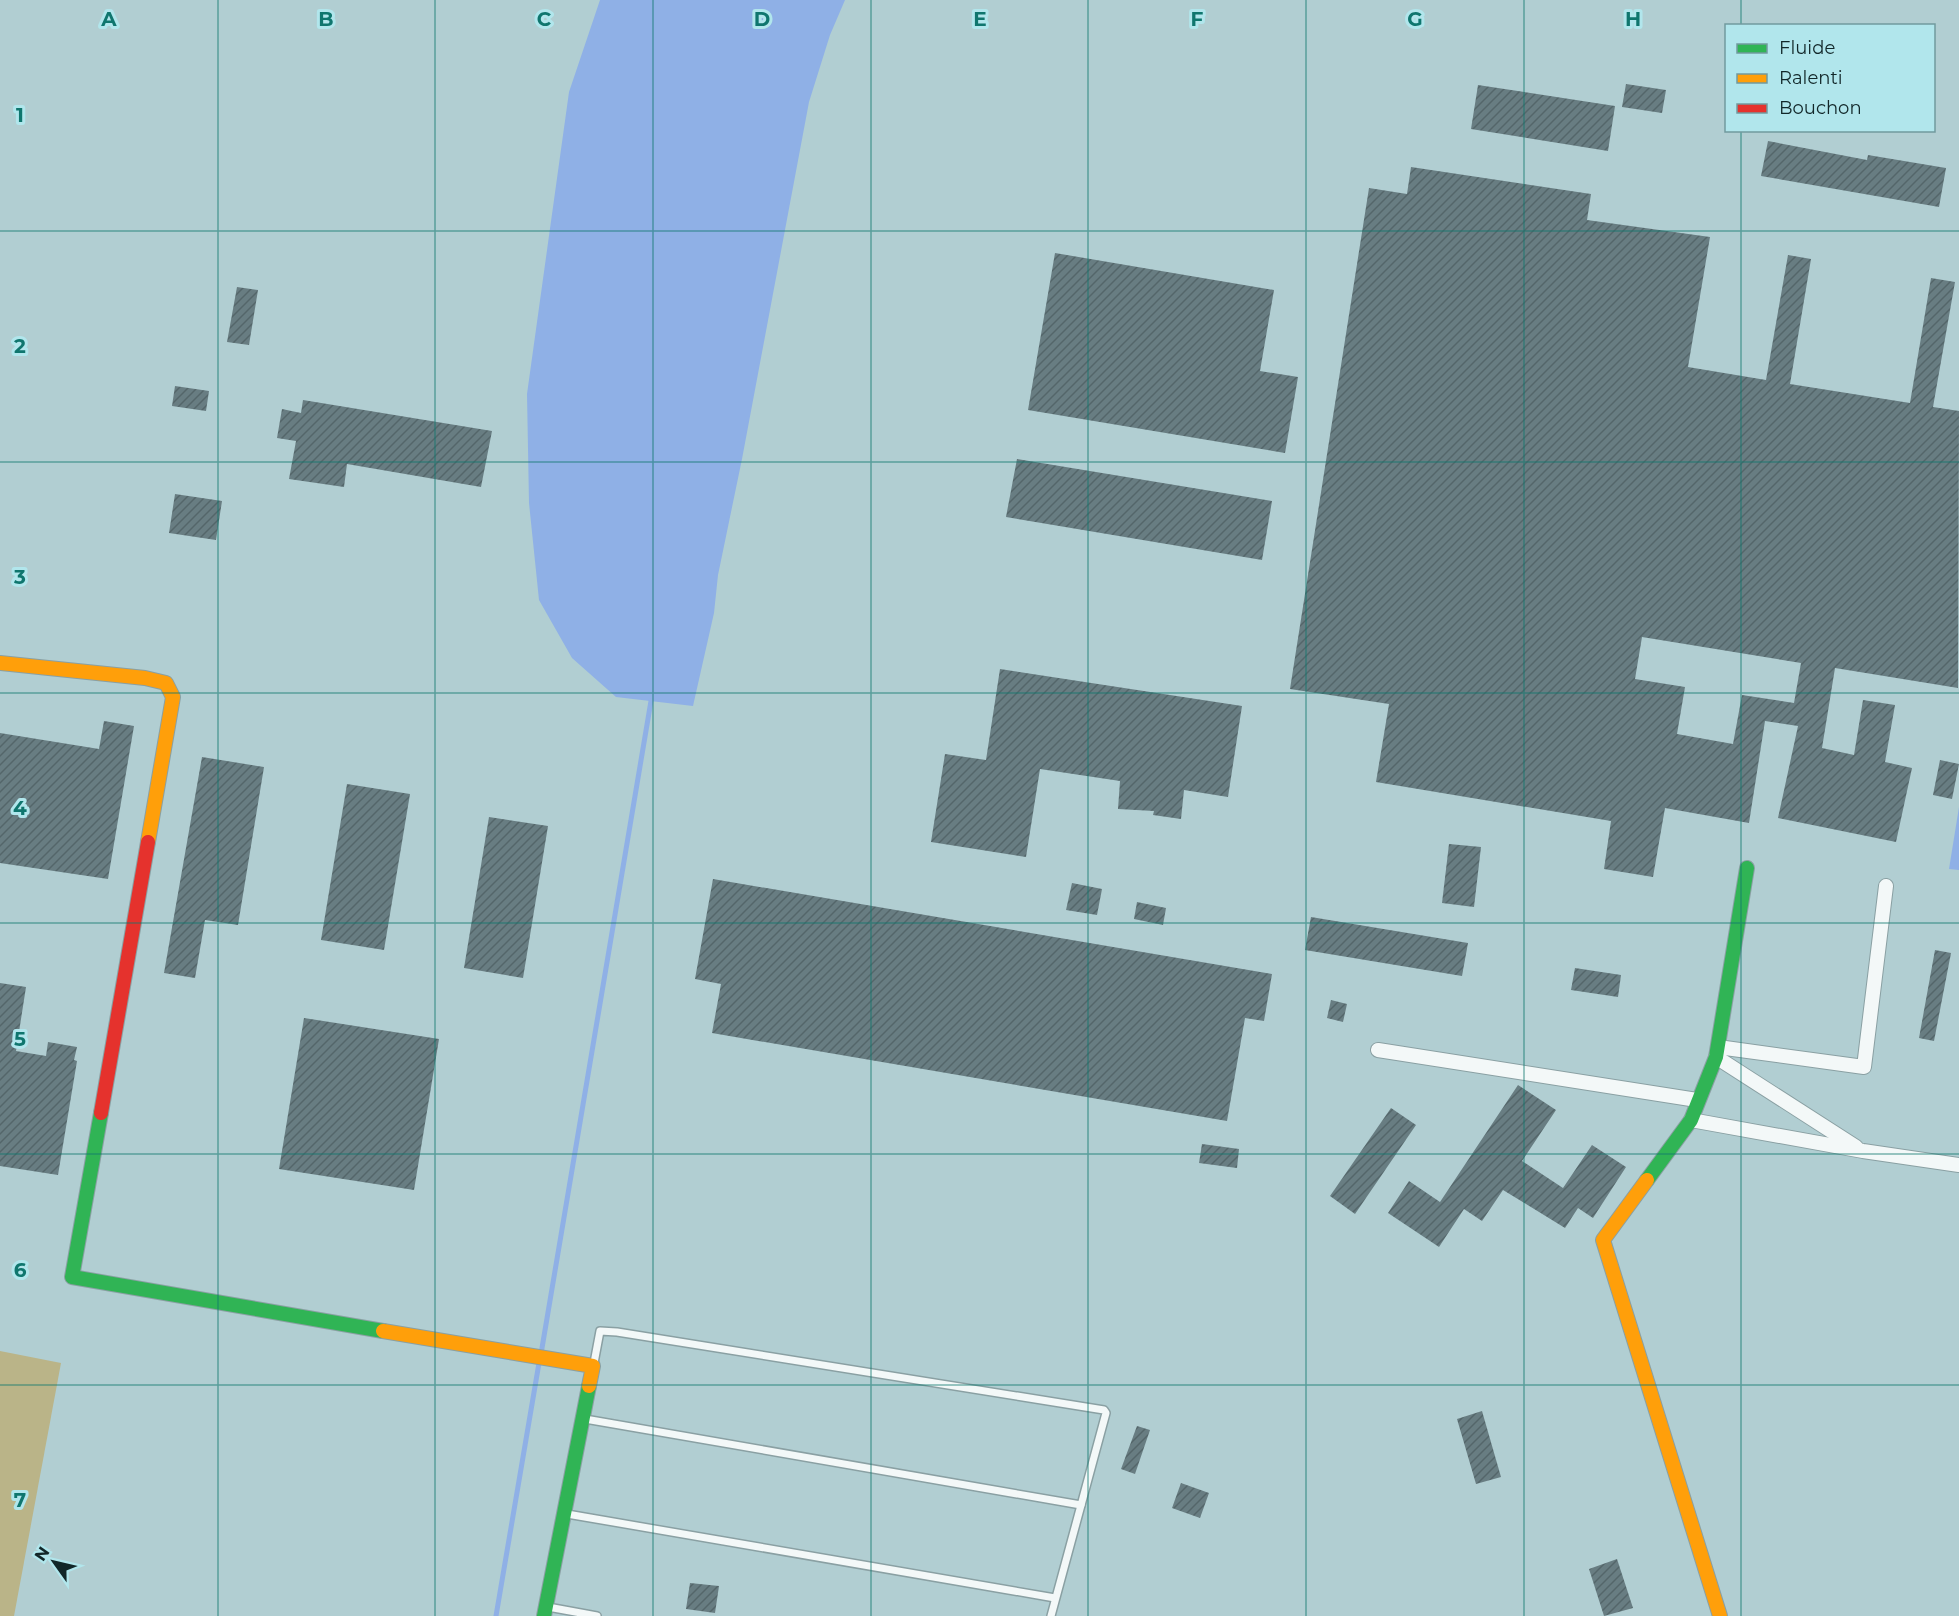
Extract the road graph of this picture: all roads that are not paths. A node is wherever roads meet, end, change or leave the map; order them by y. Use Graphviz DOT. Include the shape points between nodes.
graph roads {
  1 [pos="0,663"];
  2 [pos="1747,868"];
  3 [pos="1886,886"];
  4 [pos="1378,1050"];
  5 [pos="1717,1052"];
  6 [pos="1697,1100"];
  7 [pos="1691,1120"];
  8 [pos="1863,1151"];
  9 [pos="1959,1165"];
  10 [pos="593,1366"];
  11 [pos="583,1419"];
  12 [pos="1081,1505"];
  13 [pos="564,1514"];
  14 [pos="1055,1598"];
  15 [pos="545,1611"];
  16 [pos="597,1616"];
  17 [pos="1051,1616"];
  18 [pos="1720,1616"];
  1 -- 10 [label="street" via="145,678 166,683 173,697 72,1277"];
  2 -- 5 [label="street"];
  3 -- 5 [label="street" via="1864,1067"];
  4 -- 6 [label="street"];
  5 -- 6 [label="street"];
  5 -- 8 [label="street"];
  6 -- 7 [label="street"];
  7 -- 8 [label="street"];
  7 -- 18 [label="street" via="1603,1240"];
  8 -- 9 [label="street"];
  10 -- 11 [label="street"];
  10 -- 12 [label="lane" via="600,1331 617,1332 1100,1408 1106,1413"];
  11 -- 12 [label="lane"];
  11 -- 13 [label="street"];
  12 -- 14 [label="lane"];
  13 -- 14 [label="lane"];
  13 -- 15 [label="street"];
  14 -- 17 [label="lane"];
  15 -- 16 [label="lane"];
}
